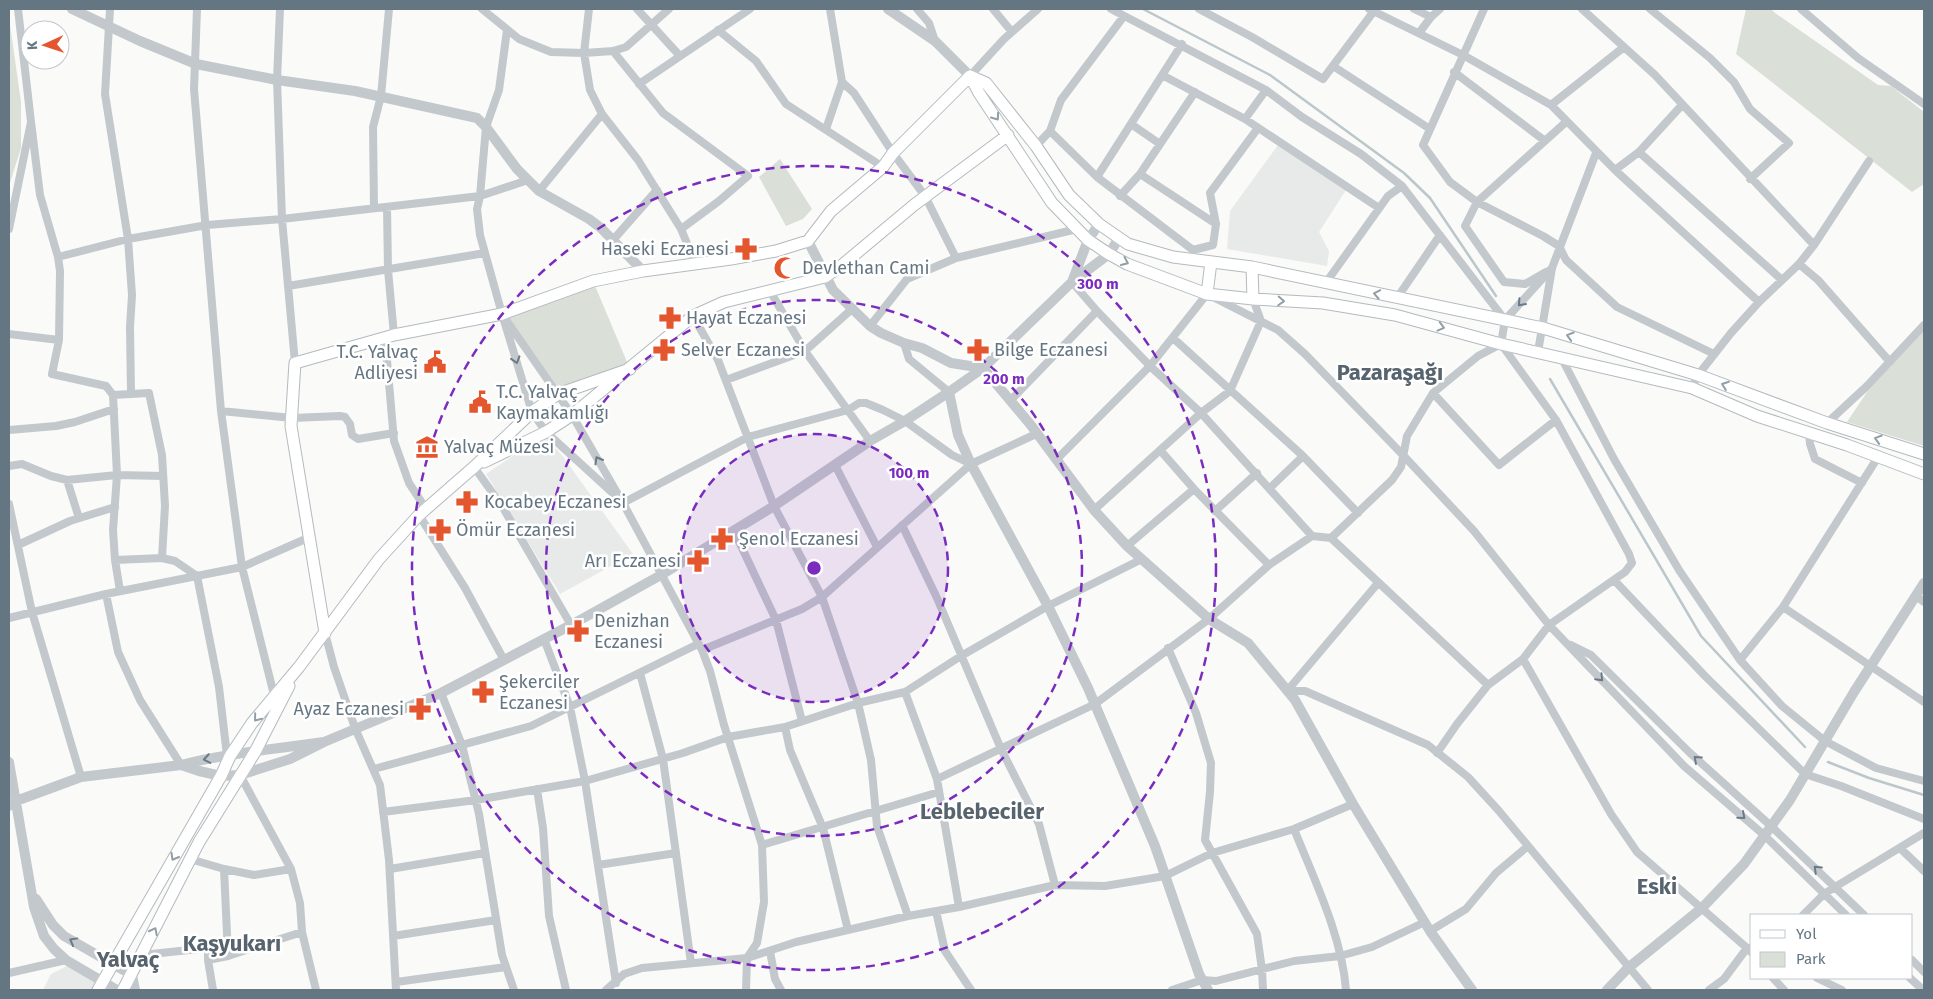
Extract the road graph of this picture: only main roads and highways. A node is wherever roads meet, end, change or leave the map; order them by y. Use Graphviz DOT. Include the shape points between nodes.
graph roads {
  1 [pos="970,76"];
  2 [pos="1008,135"];
  3 [pos="1211,262"];
  4 [pos="1252,267"];
  5 [pos="1207,294"];
  6 [pos="1254,299"];
  7 [pos="630,369"];
  8 [pos="1924,454"];
  9 [pos="474,467"];
  10 [pos="1924,474"];
  11 [pos="325,632"];
  12 [pos="299,667"];
  13 [pos="100,986"];
  14 [pos="124,990"];
  1 -- 2 [label="main road, one-way"];
  1 -- 3 [label="main road" via="986,83 1069,194 1099,224 1128,244 1173,257"];
  1 -- 11 [label="main road" via="883,167 831,211 808,241 776,251 593,281 502,314 390,336 295,363 292,426"];
  2 -- 5 [label="main road, one-way" via="1052,203 1088,240 1127,264"];
  2 -- 7 [label="main road" via="825,276 724,302 693,316"];
  3 -- 4 [label="main road"];
  3 -- 5 [label="main road"];
  4 -- 6 [label="main road"];
  8 -- 4 [label="main road, one-way" via="1827,423 1698,375 1543,328"];
  5 -- 6 [label="main road"];
  6 -- 10 [label="main road, one-way" via="1323,303 1395,315 1501,344 1692,388 1757,416"];
  7 -- 9 [label="main road" via="546,432"];
  7 -- 9 [label="main road" via="558,394 532,412"];
  9 -- 11 [label="main road" via="422,512 379,559"];
  11 -- 12 [label="main road"];
  12 -- 13 [label="main road, one-way" via="229,756 221,776"];
  14 -- 12 [label="main road, one-way" via="199,842 255,752"];
}
